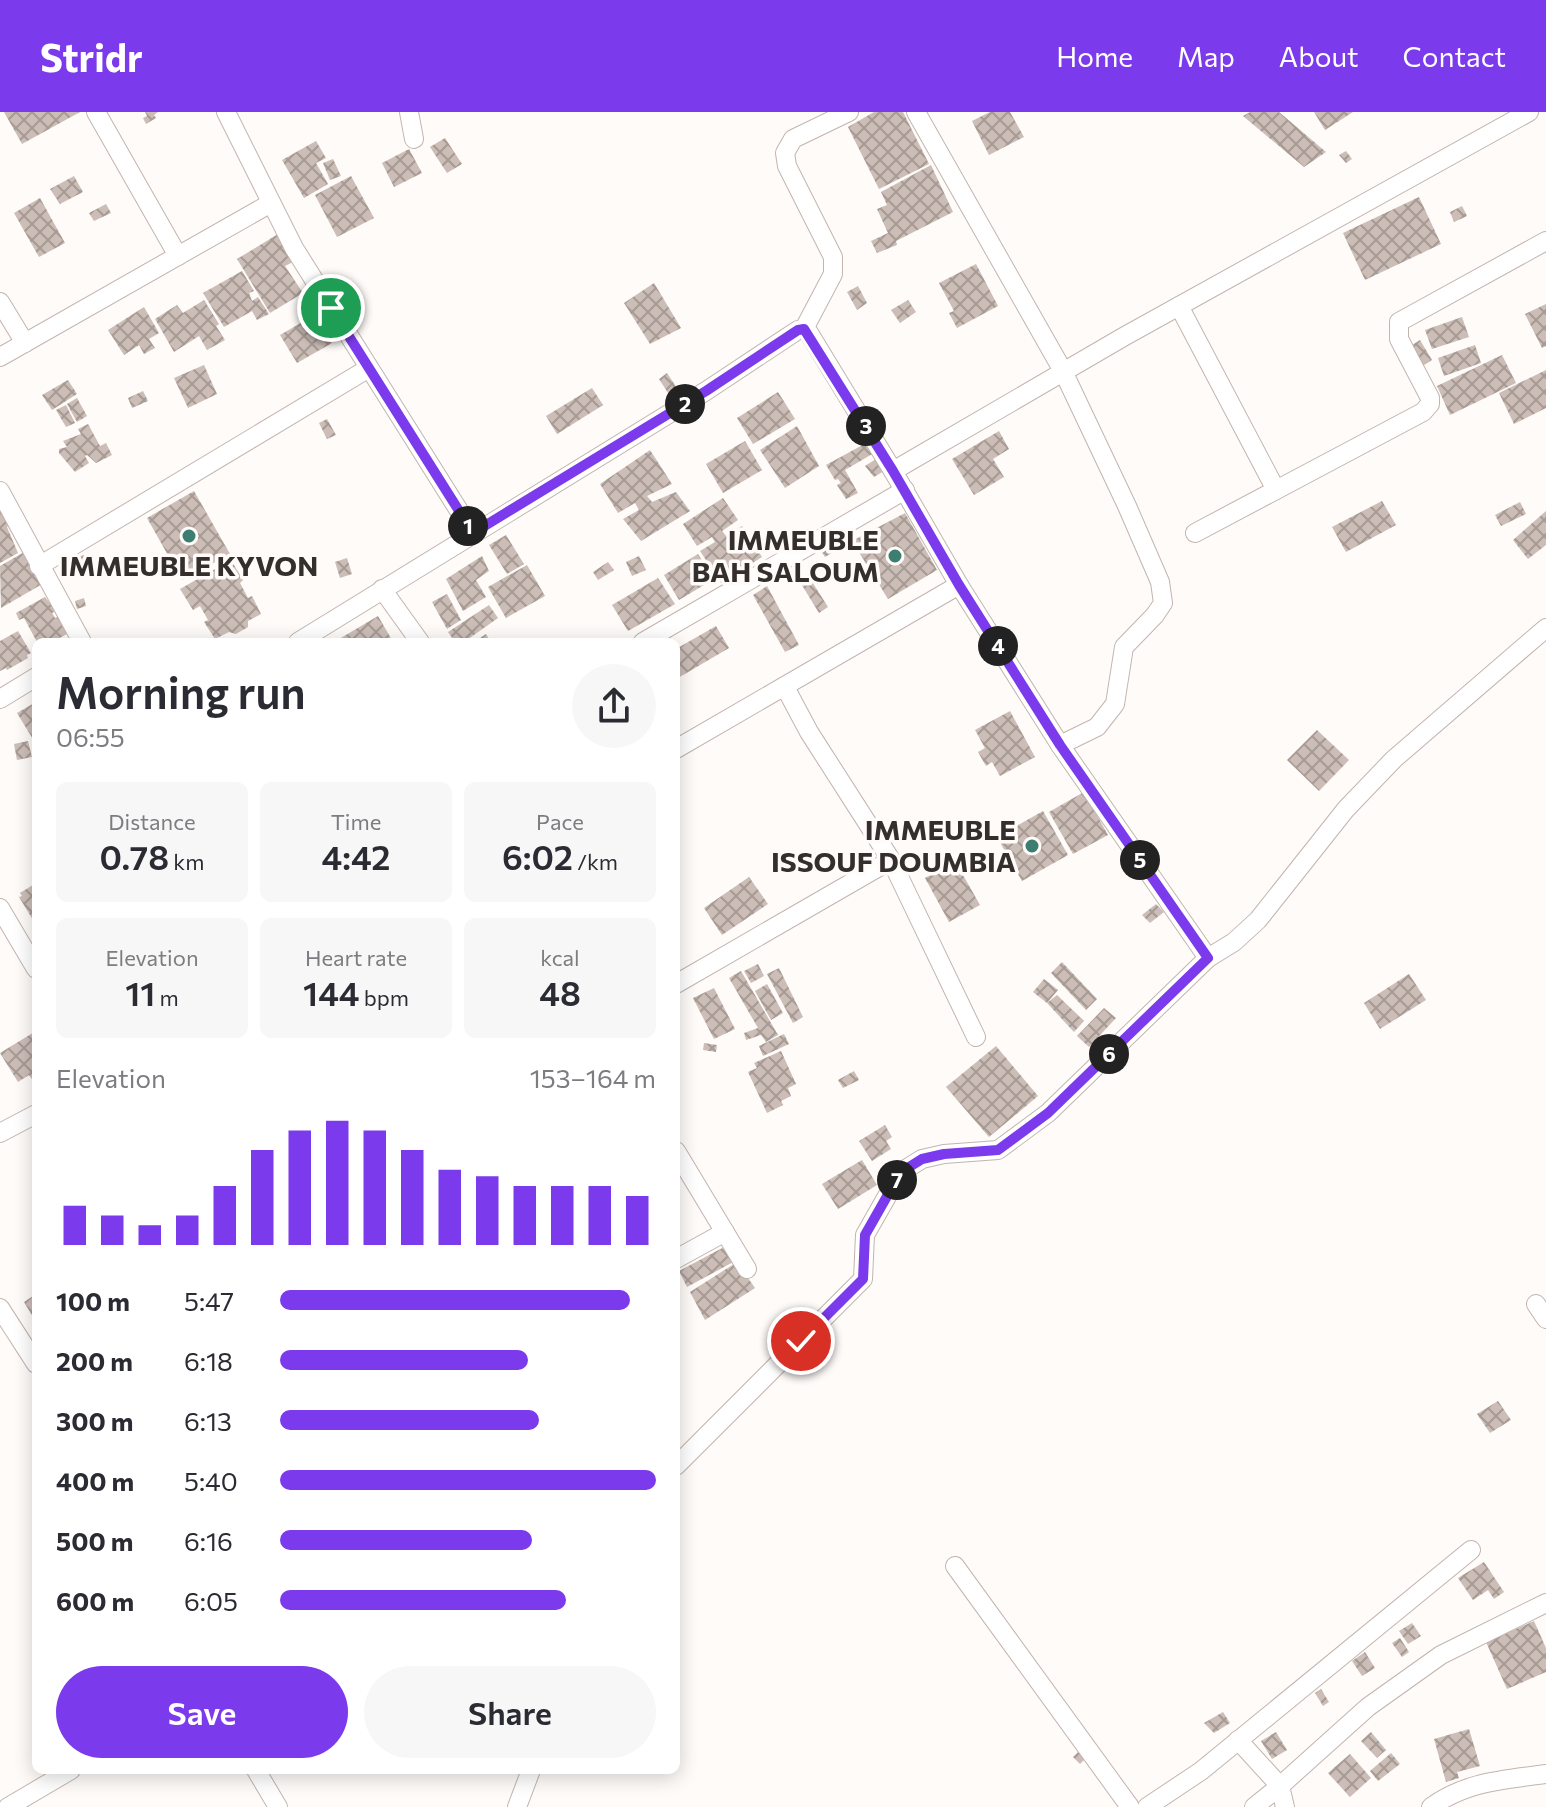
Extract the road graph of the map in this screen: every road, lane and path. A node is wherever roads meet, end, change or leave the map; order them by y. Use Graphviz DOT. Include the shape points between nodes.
graph roads {
  1 [pos="96,112"];
  2 [pos="226,112"];
  3 [pos="409,112"];
  4 [pos="849,112"];
  5 [pos="916,112"];
  6 [pos="1529,112"];
  7 [pos="414,139"];
  8 [pos="271,203"];
  9 [pos="1546,241"];
  10 [pos="178,256"];
  11 [pos="0,302"];
  12 [pos="1179,306"];
  13 [pos="804,329"];
  14 [pos="25,343"];
  15 [pos="0,357"];
  16 [pos="369,368"];
  17 [pos="1063,371"];
  18 [pos="893,471"];
  19 [pos="905,490"];
  20 [pos="1276,490"];
  21 [pos="0,491"];
  22 [pos="473,533"];
  23 [pos="1195,533"];
  24 [pos="39,566"];
  25 [pos="959,585"];
  26 [pos="382,589"];
  27 [pos="1546,628"];
  28 [pos="80,638"];
  29 [pos="304,638"];
  30 [pos="417,638"];
  31 [pos="650,638"];
  32 [pos="32,679"];
  33 [pos="785,687"];
  34 [pos="0,699"];
  35 [pos="1060,745"];
  36 [pos="680,747"];
  37 [pos="891,860"];
  38 [pos="0,908"];
  39 [pos="1208,958"];
  40 [pos="32,962"];
  41 [pos="680,982"];
  42 [pos="976,1037"];
  43 [pos="32,1116"];
  44 [pos="0,1133"];
  45 [pos="680,1158"];
  46 [pos="725,1232"];
  47 [pos="680,1257"];
  48 [pos="747,1269"];
  49 [pos="0,1308"];
  50 [pos="30,1342"];
  51 [pos="680,1462"];
  52 [pos="1471,1550"];
  53 [pos="955,1566"];
  54 [pos="1546,1603"];
  55 [pos="1238,1740"];
  56 [pos="64,1774"];
  57 [pos="258,1774"];
  58 [pos="529,1774"];
  59 [pos="1546,1774"];
  60 [pos="1280,1786"];
  61 [pos="1151,1806"];
  62 [pos="8,1807"];
  63 [pos="278,1807"];
  64 [pos="517,1807"];
  65 [pos="1130,1807"];
  66 [pos="1254,1807"];
  67 [pos="1285,1807"];
  68 [pos="1431,1807"];
  1 -- 10 [label="street"];
  2 -- 8 [label="street"];
  3 -- 7 [label="street"];
  4 -- 13 [label="street" via="793,139 785,153 833,257 833,274"];
  5 -- 17 [label="street"];
  6 -- 12 [label="street"];
  8 -- 10 [label="street"];
  8 -- 16 [label="street"];
  9 -- 20 [label="street" via="1399,322 1399,339 1430,398 1423,412"];
  10 -- 14 [label="street"];
  11 -- 14 [label="street"];
  12 -- 17 [label="street"];
  12 -- 20 [label="street"];
  13 -- 18 [label="street"];
  13 -- 22 [label="street"];
  14 -- 15 [label="street"];
  16 -- 22 [label="street"];
  16 -- 24 [label="street"];
  17 -- 18 [label="street"];
  17 -- 35 [label="street" via="1160,582 1163,603 1124,647 1115,704 1097,727"];
  18 -- 19 [label="street"];
  19 -- 25 [label="street"];
  19 -- 31 [label="street"];
  20 -- 23 [label="street"];
  21 -- 24 [label="street"];
  22 -- 26 [label="street"];
  24 -- 28 [label="street"];
  25 -- 33 [label="street"];
  25 -- 35 [label="street"];
  26 -- 29 [label="street"];
  26 -- 30 [label="street"];
  27 -- 39 [label="street" via="1394,759 1346,809 1258,920"];
  32 -- 34 [label="street"];
  33 -- 36 [label="street"];
  33 -- 37 [label="street"];
  35 -- 39 [label="street"];
  37 -- 41 [label="street"];
  37 -- 42 [label="street"];
  38 -- 40 [label="street"];
  39 -- 51 [label="street" via="1048,1113 998,1150 944,1154 906,1169 865,1235 863,1279"];
  43 -- 44 [label="street"];
  45 -- 46 [label="street"];
  46 -- 47 [label="street"];
  46 -- 48 [label="street"];
  49 -- 50 [label="street"];
  52 -- 55 [label="street"];
  53 -- 65 [label="street"];
  54 -- 60 [label="street" via="1441,1655 1368,1707"];
  55 -- 60 [label="street"];
  55 -- 61 [label="street"];
  56 -- 62 [label="street"];
  57 -- 63 [label="street"];
  58 -- 64 [label="street"];
  59 -- 68 [label="street" via="1471,1786"];
  60 -- 66 [label="street"];
  60 -- 67 [label="street"];
}
